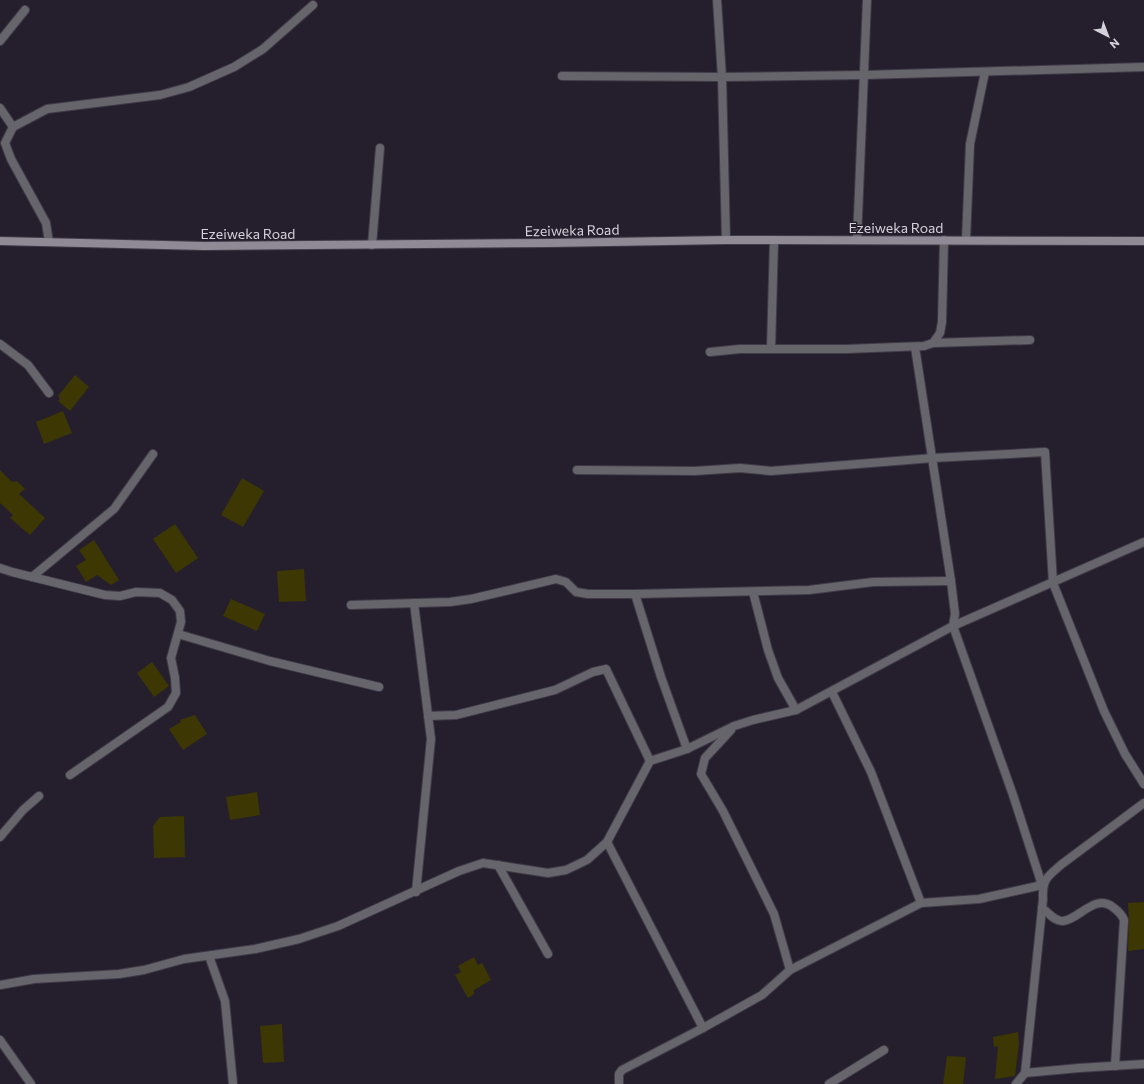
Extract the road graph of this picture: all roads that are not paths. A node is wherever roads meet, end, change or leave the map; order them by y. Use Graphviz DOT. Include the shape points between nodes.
graph roads {
  1 [pos="718,0"];
  2 [pos="867,0"];
  3 [pos="313,5"];
  4 [pos="25,10"];
  5 [pos="0,41"];
  6 [pos="1144,67"];
  7 [pos="985,72"];
  8 [pos="864,75"];
  9 [pos="562,76"];
  10 [pos="722,77"];
  11 [pos="0,108"];
  12 [pos="13,127"];
  13 [pos="380,148"];
  14 [pos="726,240"];
  15 [pos="774,240"];
  16 [pos="857,240"];
  17 [pos="944,240"];
  18 [pos="966,240"];
  19 [pos="0,241"];
  20 [pos="1144,241"];
  21 [pos="49,242"];
  22 [pos="372,246"];
  23 [pos="1030,340"];
  24 [pos="934,343"];
  25 [pos="0,344"];
  26 [pos="915,347"];
  27 [pos="771,349"];
  28 [pos="710,352"];
  29 [pos="49,393"];
  30 [pos="153,454"];
  31 [pos="933,458"];
  32 [pos="578,470"];
  33 [pos="1144,542"];
  34 [pos="0,568"];
  35 [pos="32,577"];
  36 [pos="951,581"];
  37 [pos="1053,583"];
  38 [pos="753,592"];
  39 [pos="635,594"];
  40 [pos="414,603"];
  41 [pos="351,604"];
  42 [pos="953,626"];
  43 [pos="178,634"];
  44 [pos="379,687"];
  45 [pos="832,692"];
  46 [pos="796,710"];
  47 [pos="428,716"];
  48 [pos="734,726"];
  49 [pos="687,748"];
  50 [pos="650,761"];
  51 [pos="70,775"];
  52 [pos="1144,784"];
  53 [pos="39,796"];
  54 [pos="1144,803"];
  55 [pos="0,837"];
  56 [pos="607,842"];
  57 [pos="498,865"];
  58 [pos="1042,885"];
  59 [pos="416,892"];
  60 [pos="921,903"];
  61 [pos="1042,908"];
  62 [pos="548,954"];
  63 [pos="209,956"];
  64 [pos="790,970"];
  65 [pos="0,985"];
  66 [pos="703,1028"];
  67 [pos="0,1040"];
  68 [pos="884,1050"];
  69 [pos="1144,1064"];
  70 [pos="1115,1066"];
  71 [pos="1026,1074"];
  72 [pos="31,1084"];
  73 [pos="233,1084"];
  74 [pos="619,1084"];
  75 [pos="829,1084"];
  76 [pos="1016,1084"];
  1 -- 10 [label="street"];
  2 -- 8 [label="street"];
  3 -- 12 [label="street" via="263,49 234,67 189,87 160,95 47,109"];
  4 -- 5 [label="street"];
  6 -- 7 [label="street"];
  7 -- 8 [label="street"];
  7 -- 18 [label="street" via="970,144"];
  8 -- 10 [label="street"];
  8 -- 16 [label="street"];
  9 -- 10 [label="street"];
  10 -- 14 [label="street"];
  11 -- 12 [label="street"];
  12 -- 21 [label="street" via="5,144 46,223"];
  13 -- 22 [label="street"];
  14 -- 15 [label="main road, Ezeiweka Road"];
  14 -- 22 [label="main road, Ezeiweka Road"];
  15 -- 16 [label="main road, Ezeiweka Road"];
  15 -- 27 [label="street"];
  16 -- 17 [label="main road, Ezeiweka Road"];
  17 -- 18 [label="main road, Ezeiweka Road"];
  17 -- 24 [label="street" via="942,322 940,334"];
  18 -- 20 [label="main road, Ezeiweka Road"];
  19 -- 21 [label="main road, Ezeiweka Road"];
  21 -- 22 [label="main road, Ezeiweka Road" via="204,246"];
  23 -- 24 [label="street"];
  24 -- 26 [label="street"];
  25 -- 29 [label="street" via="28,365"];
  26 -- 27 [label="street"];
  26 -- 31 [label="street"];
  27 -- 28 [label="street"];
  30 -- 35 [label="street" via="114,509"];
  31 -- 32 [label="street" via="771,471 740,468 695,471"];
  31 -- 36 [label="street"];
  31 -- 37 [label="street" via="1045,452"];
  33 -- 37 [label="street"];
  34 -- 35 [label="street"];
  35 -- 43 [label="street" via="105,595 160,593 172,600 180,612"];
  36 -- 38 [label="street" via="873,582 809,590"];
  36 -- 42 [label="street" via="955,614"];
  37 -- 42 [label="street"];
  37 -- 52 [label="street" via="1104,710 1125,754"];
  38 -- 39 [label="street"];
  38 -- 46 [label="street" via="778,678"];
  39 -- 40 [label="street" via="576,592 566,582 556,579 471,599"];
  39 -- 49 [label="street"];
  40 -- 41 [label="street"];
  40 -- 47 [label="street"];
  42 -- 45 [label="street"];
  42 -- 58 [label="street" via="1014,795"];
  43 -- 44 [label="street" via="270,661"];
  43 -- 51 [label="street" via="170,658 176,693 168,707"];
  45 -- 46 [label="street"];
  45 -- 60 [label="street" via="871,772"];
  46 -- 48 [label="street"];
  47 -- 50 [label="street" via="456,715 555,690 606,669"];
  47 -- 59 [label="street" via="430,738"];
  48 -- 49 [label="street"];
  48 -- 64 [label="street" via="705,758 701,774 723,811 774,914"];
  49 -- 50 [label="street"];
  50 -- 56 [label="street"];
  53 -- 55 [label="street"];
  54 -- 58 [label="street" via="1062,864"];
  56 -- 57 [label="street" via="587,860 566,870 548,873"];
  56 -- 66 [label="street"];
  57 -- 59 [label="street" via="472,865"];
  57 -- 62 [label="street"];
  58 -- 60 [label="street" via="978,899"];
  58 -- 61 [label="street"];
  59 -- 63 [label="street" via="338,926 299,939"];
  60 -- 64 [label="street"];
  61 -- 70 [label="street" via="1056,920 1062,921 1093,905 1104,903 1110,904 1123,916"];
  61 -- 71 [label="street"];
  63 -- 65 [label="street" via="119,974 34,979"];
  63 -- 73 [label="street" via="225,1002"];
  64 -- 66 [label="street" via="762,995"];
  66 -- 74 [label="street" via="622,1070 619,1074"];
  67 -- 72 [label="street"];
  68 -- 75 [label="street"];
  69 -- 70 [label="street"];
  70 -- 71 [label="street"];
  71 -- 76 [label="street"];
}
